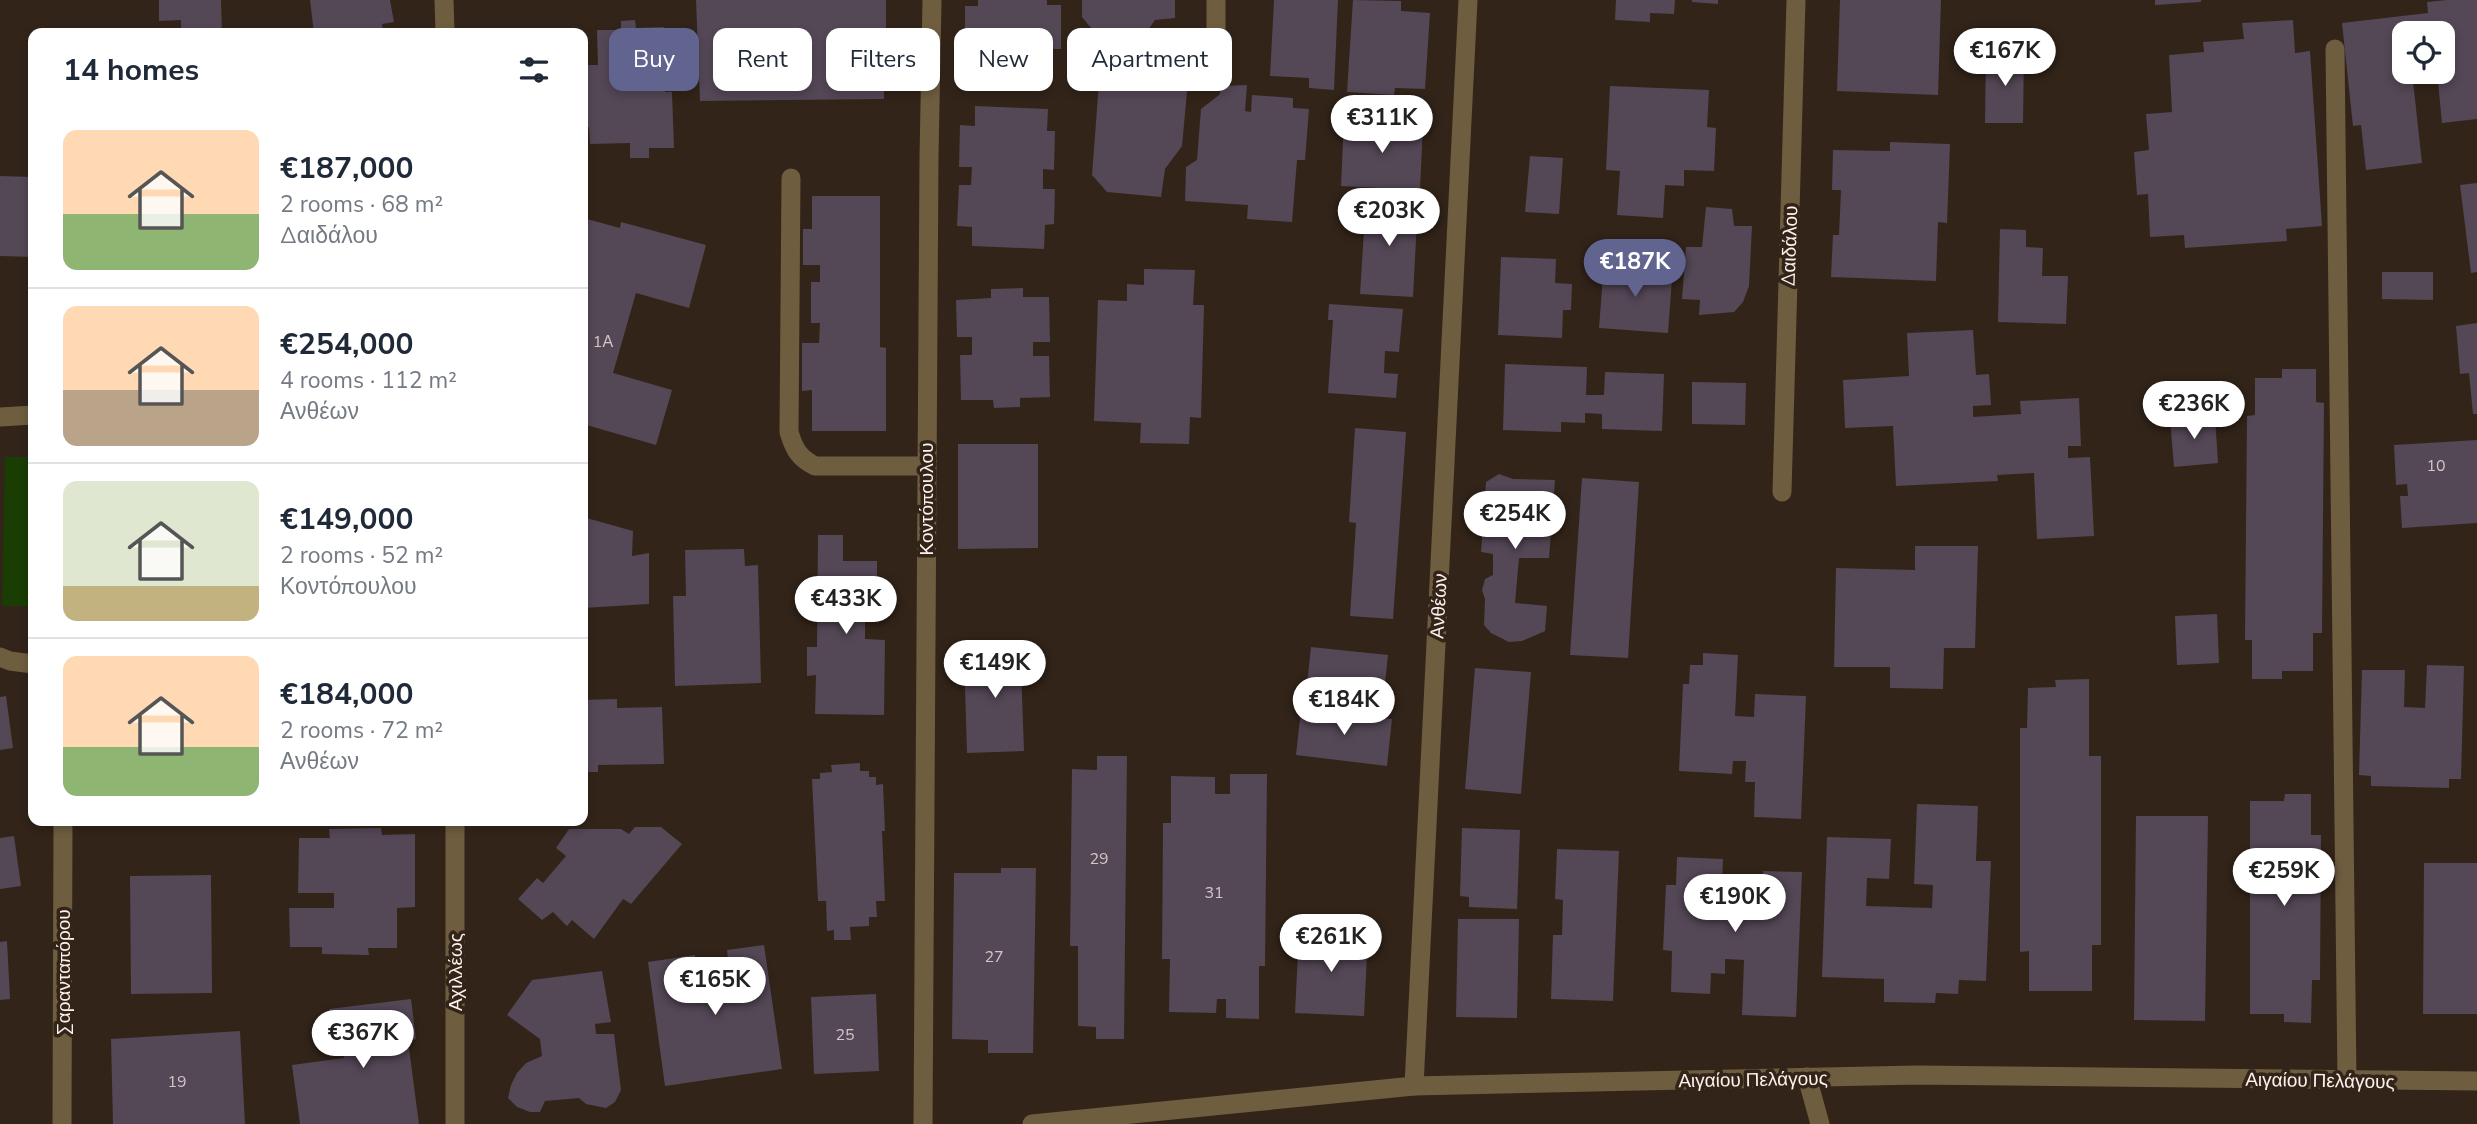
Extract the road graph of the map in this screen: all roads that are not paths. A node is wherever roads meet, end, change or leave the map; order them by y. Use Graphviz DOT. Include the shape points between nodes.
graph roads {
  1 [pos="444,0"];
  2 [pos="932,0"];
  3 [pos="1216,0"];
  4 [pos="1468,0"];
  5 [pos="1796,0"];
  6 [pos="445,28"];
  7 [pos="1216,28"];
  8 [pos="2335,49"];
  9 [pos="791,178"];
  10 [pos="28,415"];
  11 [pos="0,417"];
  12 [pos="926,466"];
  13 [pos="1782,492"];
  14 [pos="0,657"];
  15 [pos="28,663"];
  16 [pos="63,826"];
  17 [pos="454,826"];
  18 [pos="1807,1077"];
  19 [pos="2347,1081"];
  20 [pos="2477,1081"];
  21 [pos="1414,1087"];
  22 [pos="62,1124"];
  23 [pos="455,1124"];
  24 [pos="923,1124"];
  25 [pos="1032,1124"];
  26 [pos="1820,1124"];
  1 -- 6 [label="street"];
  2 -- 12 [label="street, Κοντόπουλου"];
  3 -- 7 [label="street"];
  4 -- 21 [label="street, Ανθέων"];
  5 -- 13 [label="street, Δαιδάλου"];
  8 -- 19 [label="street"];
  9 -- 12 [label="street" via="789,432 793,448 802,460 815,466"];
  10 -- 11 [label="street"];
  12 -- 24 [label="street, Κοντόπουλου"];
  14 -- 15 [label="street"];
  16 -- 22 [label="street, Σαρανταπόρου"];
  17 -- 23 [label="street, Αχιλλέως"];
  18 -- 19 [label="street, Αιγαίου Πελάγους"];
  18 -- 21 [label="street, Αιγαίου Πελάγους"];
  18 -- 26 [label="street"];
  19 -- 20 [label="street, Αιγαίου Πελάγους"];
  21 -- 25 [label="street, Αιγαίου Πελάγους"];
}
